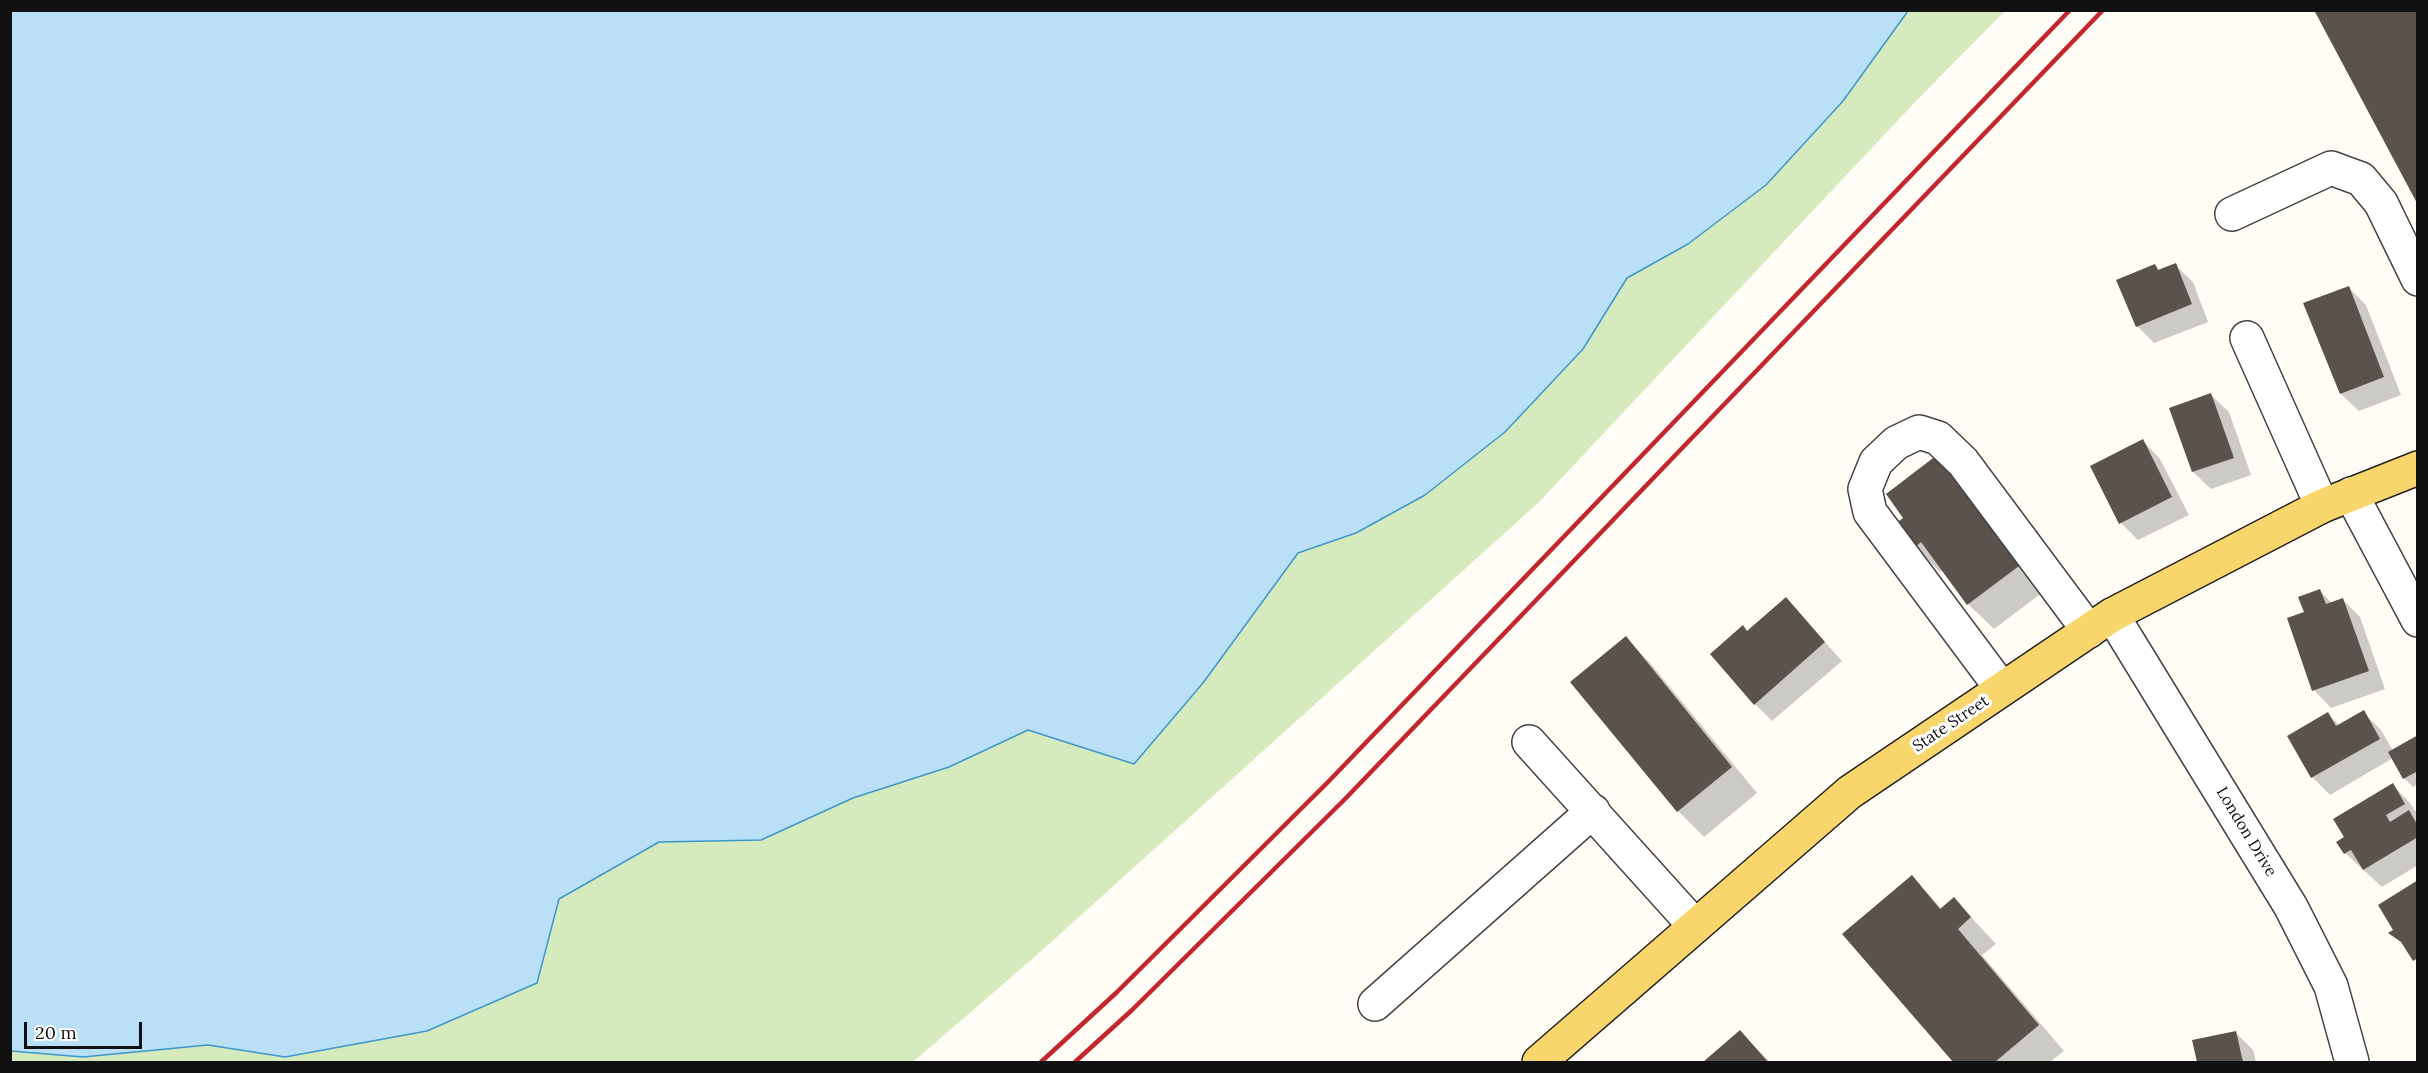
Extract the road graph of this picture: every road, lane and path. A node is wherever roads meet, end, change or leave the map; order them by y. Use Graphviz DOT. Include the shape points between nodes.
graph roads {
  1 [pos="2232,214"];
  2 [pos="2418,279"];
  3 [pos="2247,338"];
  4 [pos="2418,468"];
  5 [pos="2336,500"];
  6 [pos="2418,620"];
  7 [pos="2101,623"];
  8 [pos="2002,689"];
  9 [pos="1529,742"];
  10 [pos="1593,811"];
  11 [pos="1695,926"];
  12 [pos="1375,1004"];
  13 [pos="1539,1062"];
  14 [pos="2352,1062"];
  1 -- 2 [label="street" via="2331,168 2361,179 2381,203"];
  3 -- 5 [label="street"];
  4 -- 5 [label="main road, State Street"];
  5 -- 6 [label="street"];
  5 -- 7 [label="main road, State Street"];
  7 -- 8 [label="main road, State Street"];
  7 -- 8 [label="street, London Drive" via="1938,438 1919,432 1896,443 1876,462 1865,489 1870,512"];
  7 -- 14 [label="street, London Drive" via="2291,907 2331,986"];
  8 -- 11 [label="main road, State Street" via="1850,792"];
  9 -- 10 [label="street"];
  10 -- 11 [label="street"];
  10 -- 12 [label="street"];
  11 -- 13 [label="main road, State Street"];
}
